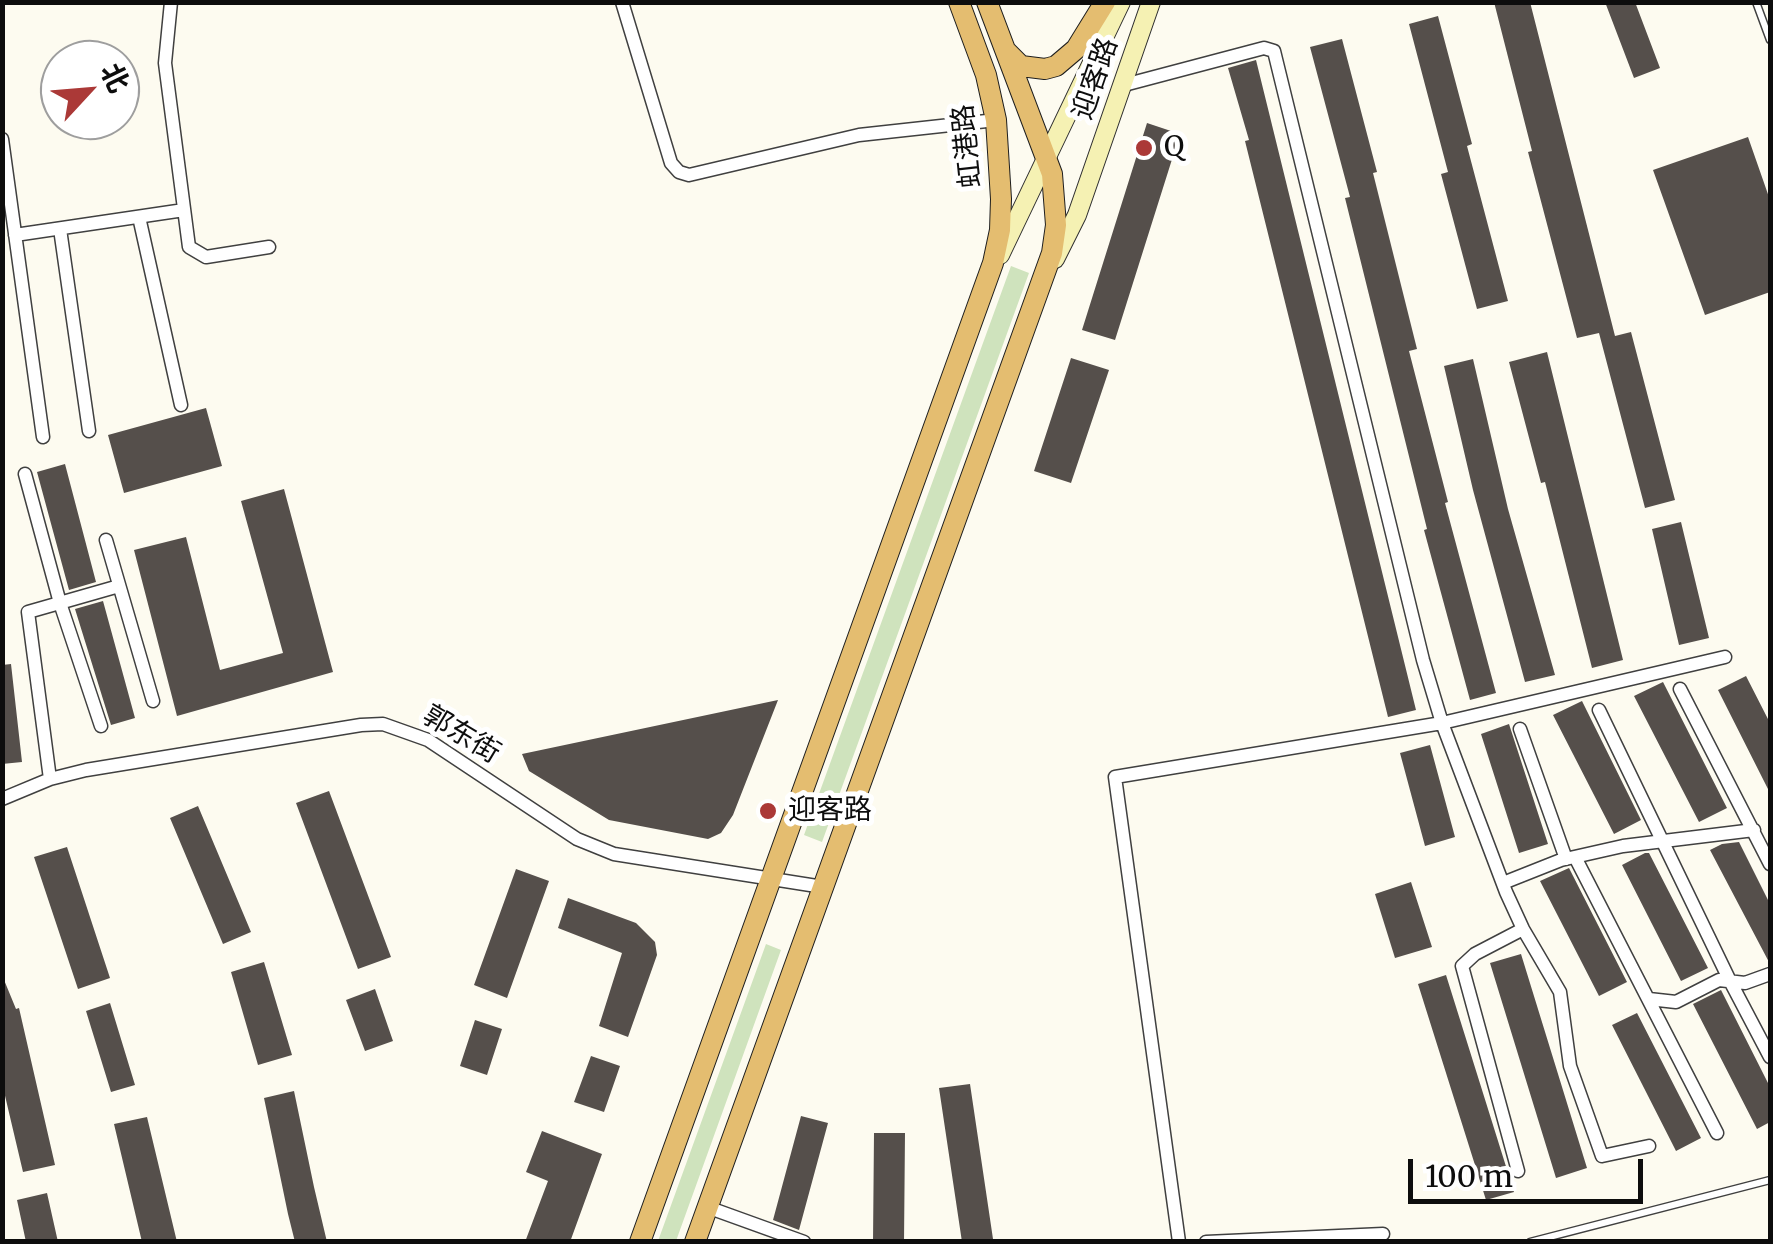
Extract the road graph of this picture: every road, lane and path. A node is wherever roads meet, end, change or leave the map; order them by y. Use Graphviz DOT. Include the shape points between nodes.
graph roads {
  1 [pos="172,2"];
  2 [pos="622,2"];
  3 [pos="959,2"];
  4 [pos="987,2"];
  5 [pos="1104,2"];
  6 [pos="1121,2"];
  7 [pos="1151,2"];
  8 [pos="1756,2"];
  9 [pos="1770,40"];
  10 [pos="1005,50"];
  11 [pos="1124,85"];
  12 [pos="996,120"];
  13 [pos="2,140"];
  14 [pos="1046,158"];
  15 [pos="184,210"];
  16 [pos="140,217"];
  17 [pos="60,229"];
  18 [pos="15,236"];
  19 [pos="269,247"];
  20 [pos="985,286"];
  21 [pos="1038,291"];
  22 [pos="180,405"];
  23 [pos="89,432"];
  24 [pos="43,437"];
  25 [pos="25,474"];
  26 [pos="106,540"];
  27 [pos="119,586"];
  28 [pos="60,603"];
  29 [pos="1726,657"];
  30 [pos="1680,689"];
  31 [pos="153,701"];
  32 [pos="1599,710"];
  33 [pos="1442,723"];
  34 [pos="101,726"];
  35 [pos="1520,729"];
  36 [pos="50,779"];
  37 [pos="2,800"];
  38 [pos="1754,830"];
  39 [pos="1663,842"];
  40 [pos="1570,858"];
  41 [pos="1770,864"];
  42 [pos="771,879"];
  43 [pos="1503,883"];
  44 [pos="823,887"];
  45 [pos="1523,929"];
  46 [pos="1770,974"];
  47 [pos="1730,981"];
  48 [pos="1650,999"];
  49 [pos="1770,1057"];
  50 [pos="1718,1133"];
  51 [pos="1648,1146"];
  52 [pos="1518,1171"];
  53 [pos="1770,1180"];
  54 [pos="707,1207"];
  55 [pos="1383,1234"];
  56 [pos="640,1242"];
  57 [pos="695,1242"];
  58 [pos="804,1242"];
  59 [pos="1179,1242"];
  60 [pos="1206,1242"];
  61 [pos="1530,1242"];
  1 -- 15 [label="street" via="165,63"];
  2 -- 12 [label="street" via="671,163 680,172 859,135"];
  3 -- 12 [label="highway, 虹港路"];
  4 -- 10 [label="highway"];
  5 -- 10 [label="highway" via="1076,49 1056,66 1021,66"];
  6 -- 14 [label="main road, 迎客路"];
  7 -- 11 [label="main road, 迎客路"];
  8 -- 9 [label="lane"];
  10 -- 14 [label="highway"];
  11 -- 21 [label="main road, 迎客路" via="1077,215"];
  11 -- 33 [label="street" via="1264,48 1274,51"];
  12 -- 20 [label="highway, 虹港路" via="1000,230"];
  13 -- 18 [label="street"];
  14 -- 20 [label="main road, 迎客路"];
  14 -- 21 [label="highway" via="1056,224"];
  15 -- 16 [label="street"];
  15 -- 19 [label="street" via="189,247 206,257"];
  16 -- 17 [label="street"];
  16 -- 22 [label="street"];
  17 -- 18 [label="street"];
  17 -- 23 [label="street"];
  18 -- 24 [label="street"];
  20 -- 42 [label="highway, 迎客路"];
  21 -- 44 [label="highway, 迎客路"];
  25 -- 28 [label="street"];
  26 -- 27 [label="street"];
  27 -- 28 [label="street"];
  27 -- 31 [label="street"];
  28 -- 34 [label="street"];
  28 -- 36 [label="street" via="28,612"];
  29 -- 33 [label="street"];
  30 -- 38 [label="street"];
  32 -- 39 [label="street"];
  33 -- 43 [label="street"];
  33 -- 59 [label="street" via="1115,778"];
  35 -- 40 [label="street"];
  36 -- 37 [label="street, 郭东街"];
  36 -- 42 [label="street, 郭东街" via="382,724 428,740 577,839 614,854"];
  38 -- 39 [label="street"];
  38 -- 41 [label="street"];
  39 -- 40 [label="street"];
  39 -- 47 [label="street"];
  40 -- 43 [label="street"];
  40 -- 48 [label="street"];
  42 -- 44 [label="street, 郭东街"];
  42 -- 56 [label="highway, 迎客路"];
  43 -- 45 [label="street"];
  44 -- 54 [label="highway, 迎客路"];
  45 -- 51 [label="street" via="1560,992 1570,1066 1602,1156"];
  45 -- 52 [label="street" via="1462,966"];
  46 -- 47 [label="street"];
  47 -- 48 [label="street" via="1676,1002"];
  47 -- 49 [label="street"];
  48 -- 50 [label="street"];
  53 -- 61 [label="lane"];
  54 -- 57 [label="highway, 迎客路"];
  54 -- 58 [label="street"];
  55 -- 60 [label="street"];
}
